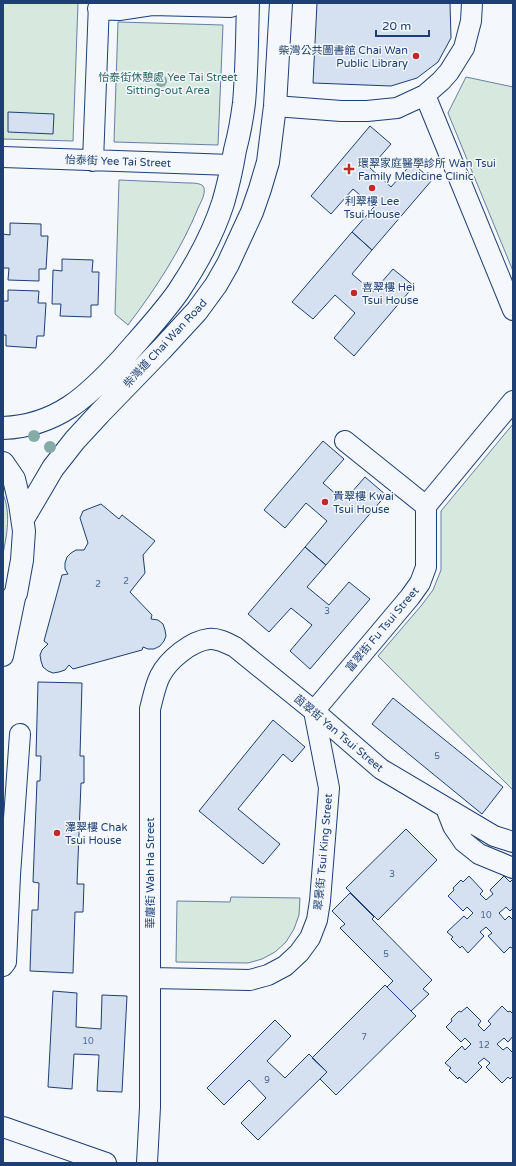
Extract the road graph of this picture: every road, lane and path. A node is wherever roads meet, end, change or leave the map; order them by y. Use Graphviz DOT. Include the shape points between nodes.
graph roads {
  1 [pos="281,3"];
  2 [pos="472,3"];
  3 [pos="239,5"];
  4 [pos="98,6"];
  5 [pos="425,95"];
  6 [pos="244,104"];
  7 [pos="275,106"];
  8 [pos="3,157"];
  9 [pos="93,160"];
  10 [pos="232,165"];
  11 [pos="513,310"];
  12 [pos="513,401"];
  13 [pos="3,428"];
  14 [pos="345,441"];
  15 [pos="3,463"];
  16 [pos="426,506"];
  17 [pos="23,519"];
  18 [pos="16,593"];
  19 [pos="3,611"];
  20 [pos="236,647"];
  21 [pos="3,656"];
  22 [pos="314,711"];
  23 [pos="20,734"];
  24 [pos="446,808"];
  25 [pos="513,842"];
  26 [pos="513,868"];
  27 [pos="6,875"];
  28 [pos="3,966"];
  29 [pos="151,978"];
  30 [pos="3,1127"];
  31 [pos="106,1163"];
  32 [pos="147,1163"];
  1 -- 7 [label="main road, 柴灣道 Chai Wan Road"];
  2 -- 5 [label="street" via="471,21 464,48 449,72"];
  3 -- 4 [label="street" via="119,10"];
  3 -- 6 [label="main road, 柴灣道 Chai Wan Road"];
  4 -- 9 [label="street"];
  5 -- 7 [label="street" via="397,108 367,111"];
  5 -- 11 [label="street"];
  6 -- 7 [label="main road"];
  6 -- 10 [label="main road, 柴灣道 Chai Wan Road"];
  7 -- 17 [label="main road, 柴灣道 Chai Wan Road" via="268,162 260,188 252,212 216,286 192,316 75,440 53,468"];
  8 -- 9 [label="street, 怡泰街 Yee Tai Street"];
  9 -- 10 [label="street, 怡泰街 Yee Tai Street"];
  10 -- 13 [label="main road, 柴灣道 Chai Wan Road" via="222,204 204,247 179,291 155,322 103,380 76,404 45,419"];
  12 -- 16 [label="street"];
  14 -- 16 [label="street"];
  15 -- 17 [label="main road" via="14,478"];
  16 -- 22 [label="street, 富翠街 Fu Tsui Street" via="426,567 420,583"];
  17 -- 18 [label="main road" via="22,560"];
  18 -- 19 [label="main road"];
  18 -- 21 [label="street"];
  20 -- 22 [label="street, 茵翠街 Yan Tsui Street"];
  20 -- 29 [label="street, 華廈街 Wah Ha Street" via="221,640 209,639 181,652 160,675 150,709"];
  22 -- 24 [label="street, 茵翠街 Yan Tsui Street" via="381,769"];
  22 -- 29 [label="street, 翠景街 Tsui King Street" via="329,788 320,901 317,920 310,938 299,953 284,966 268,975 250,980"];
  23 -- 27 [label="street"];
  24 -- 25 [label="street, 茵翠街 Yan Tsui Street" via="494,836"];
  24 -- 26 [label="street" via="453,826 464,842 479,854"];
  27 -- 28 [label="street" via="6,962"];
  29 -- 32 [label="street, 華廈街 Wah Ha Street"];
  30 -- 31 [label="street"];
}
